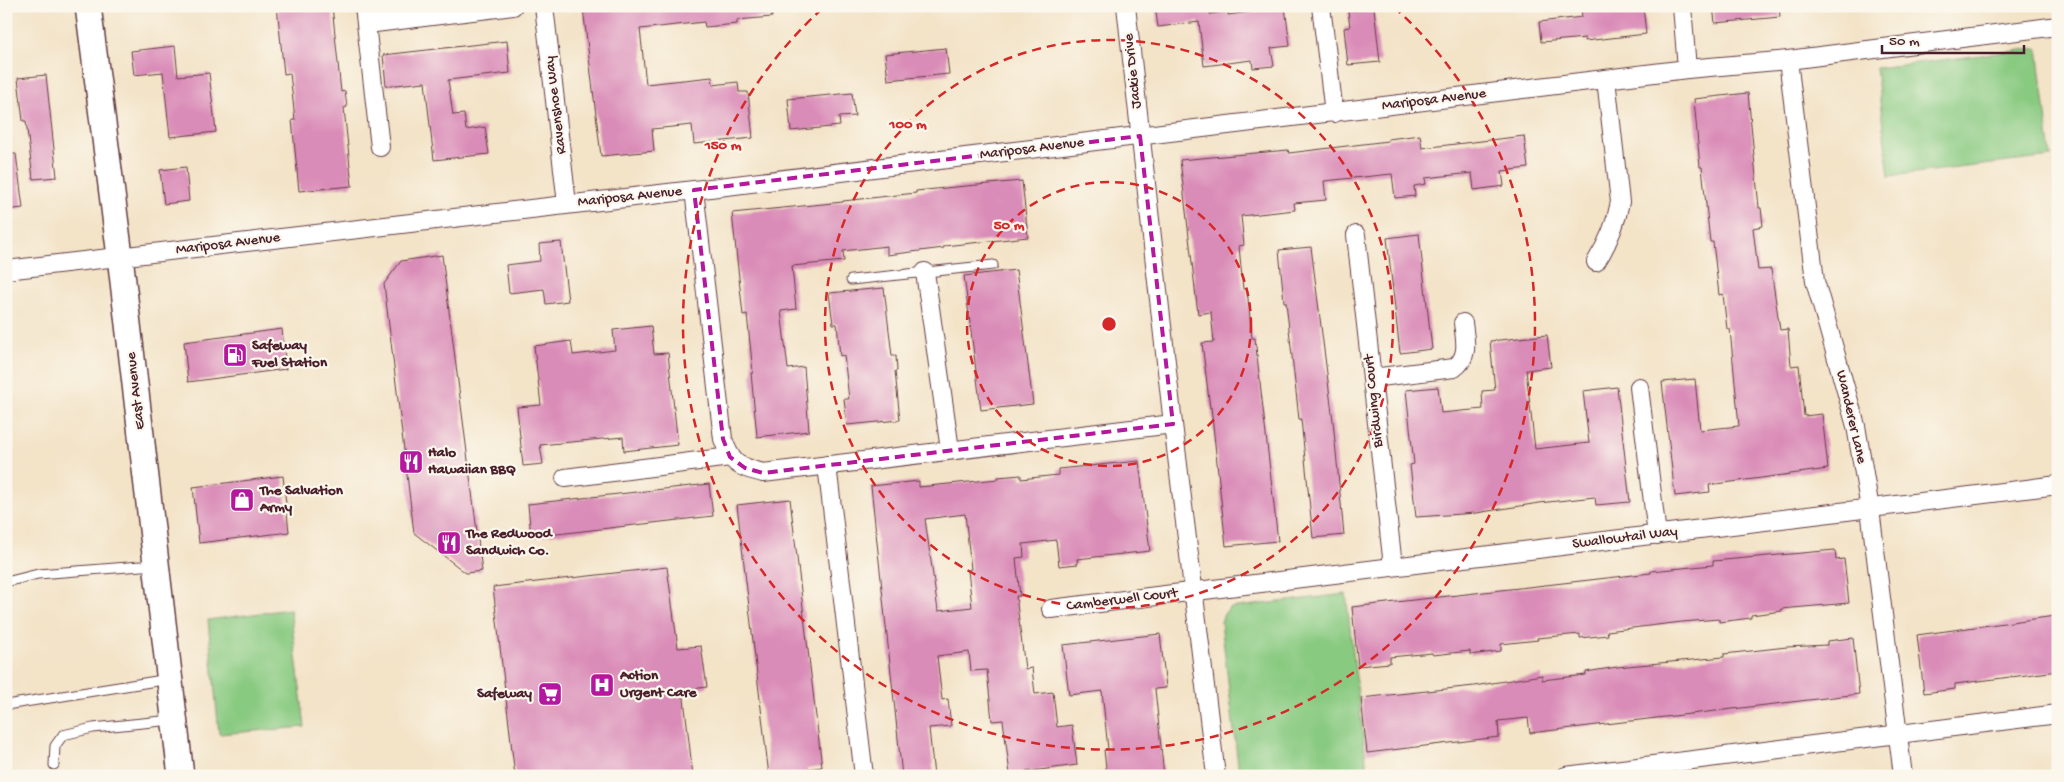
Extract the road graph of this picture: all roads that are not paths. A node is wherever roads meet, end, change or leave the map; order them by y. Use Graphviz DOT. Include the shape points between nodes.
graph roads {
  1 [pos="88,6"];
  2 [pos="513,6"];
  3 [pos="544,6"];
  4 [pos="1126,6"];
  5 [pos="1321,6"];
  6 [pos="1682,6"];
  7 [pos="365,15"];
  8 [pos="2058,26"];
  9 [pos="1788,60"];
  10 [pos="1687,69"];
  11 [pos="1606,79"];
  12 [pos="1334,113"];
  13 [pos="1140,136"];
  14 [pos="380,147"];
  15 [pos="694,190"];
  16 [pos="568,204"];
  17 [pos="1356,236"];
  18 [pos="120,256"];
  19 [pos="1596,262"];
  20 [pos="992,265"];
  21 [pos="6,270"];
  22 [pos="925,272"];
  23 [pos="851,280"];
  24 [pos="1463,323"];
  25 [pos="1372,378"];
  26 [pos="1640,387"];
  27 [pos="1173,424"];
  28 [pos="950,450"];
  29 [pos="730,457"];
  30 [pos="827,465"];
  31 [pos="564,478"];
  32 [pos="2058,485"];
  33 [pos="1870,509"];
  34 [pos="1657,534"];
  35 [pos="156,565"];
  36 [pos="1393,566"];
  37 [pos="6,582"];
  38 [pos="1192,591"];
  39 [pos="1051,609"];
  40 [pos="170,679"];
  41 [pos="6,705"];
  42 [pos="2058,714"];
  43 [pos="175,720"];
  44 [pos="1898,732"];
  45 [pos="54,765"];
  46 [pos="1671,769"];
  47 [pos="181,776"];
  48 [pos="864,776"];
  49 [pos="1216,776"];
  50 [pos="1566,776"];
  51 [pos="1903,776"];
  1 -- 18 [label="main road, East Avenue"];
  2 -- 7 [label="street"];
  3 -- 16 [label="street, Ravenshoe Way"];
  4 -- 13 [label="street, Jackie Drive"];
  5 -- 12 [label="street"];
  6 -- 10 [label="street"];
  7 -- 14 [label="street"];
  8 -- 9 [label="street, Mariposa Avenue"];
  9 -- 10 [label="street, Mariposa Avenue"];
  9 -- 33 [label="street, Wanderer Lane" via="1814,281 1856,426"];
  10 -- 11 [label="street, Mariposa Avenue"];
  11 -- 12 [label="street, Mariposa Avenue"];
  11 -- 19 [label="street" via="1620,202 1617,220"];
  12 -- 13 [label="street, Mariposa Avenue"];
  13 -- 15 [label="street, Mariposa Avenue"];
  13 -- 27 [label="street, Jackie Drive"];
  15 -- 16 [label="street, Mariposa Avenue"];
  15 -- 29 [label="street" via="723,438"];
  16 -- 18 [label="street, Mariposa Avenue"];
  17 -- 25 [label="street, Birdwing Court"];
  18 -- 21 [label="street, Mariposa Avenue"];
  18 -- 35 [label="main road, East Avenue"];
  20 -- 22 [label="lane"];
  22 -- 23 [label="lane"];
  22 -- 28 [label="street"];
  24 -- 25 [label="street" via="1466,349 1461,363 1454,368"];
  25 -- 36 [label="street, Birdwing Court"];
  26 -- 34 [label="street"];
  27 -- 28 [label="street"];
  27 -- 38 [label="street, Jackie Drive"];
  28 -- 30 [label="street"];
  29 -- 30 [label="street" via="745,468 764,473"];
  29 -- 31 [label="street"];
  30 -- 48 [label="street"];
  32 -- 33 [label="street, Swallowtail Way"];
  33 -- 34 [label="street, Swallowtail Way"];
  33 -- 44 [label="street, Wanderer Lane"];
  34 -- 36 [label="street, Swallowtail Way"];
  35 -- 37 [label="lane" via="38,574"];
  35 -- 40 [label="main road, East Avenue"];
  36 -- 38 [label="street, Swallowtail Way"];
  38 -- 39 [label="street, Camberwell Court"];
  38 -- 49 [label="street, Jackie Drive"];
  40 -- 41 [label="lane"];
  40 -- 43 [label="main road, East Avenue"];
  42 -- 44 [label="street"];
  43 -- 45 [label="lane" via="94,728 64,735 55,746"];
  43 -- 47 [label="main road, East Avenue"];
  44 -- 46 [label="street"];
  44 -- 51 [label="street, Wanderer Lane"];
  46 -- 50 [label="street"];
}
